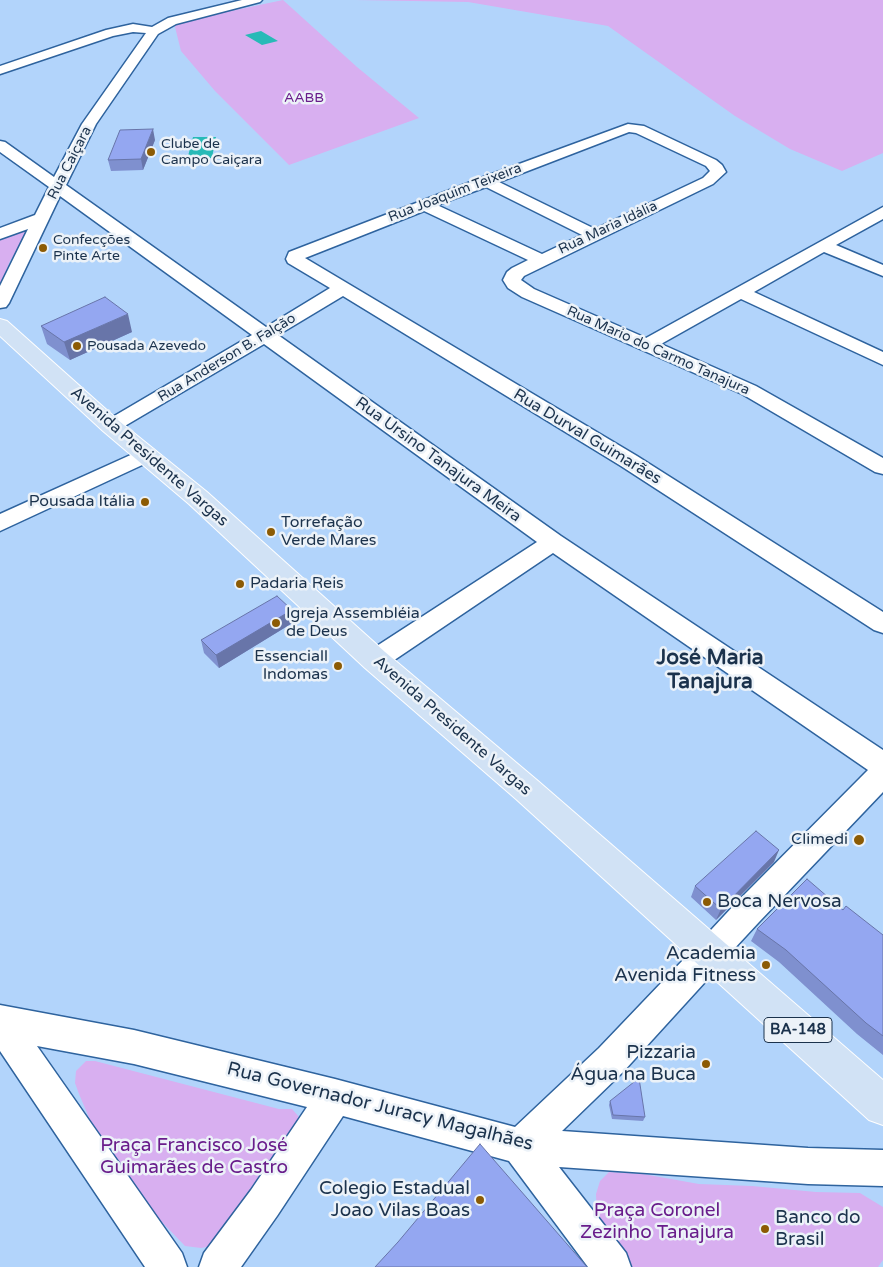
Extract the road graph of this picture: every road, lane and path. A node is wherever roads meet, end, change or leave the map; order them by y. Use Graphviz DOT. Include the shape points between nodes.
graph roads {
  1 [pos="256,0"];
  2 [pos="183,18"];
  3 [pos="123,30"];
  4 [pos="154,31"];
  5 [pos="0,70"];
  6 [pos="0,144"];
  7 [pos="486,181"];
  8 [pos="708,181"];
  9 [pos="58,187"];
  10 [pos="424,205"];
  11 [pos="883,212"];
  12 [pos="40,218"];
  13 [pos="0,234"];
  14 [pos="594,235"];
  15 [pos="823,246"];
  16 [pos="299,254"];
  17 [pos="541,260"];
  18 [pos="883,271"];
  19 [pos="512,280"];
  20 [pos="343,288"];
  21 [pos="740,292"];
  22 [pos="0,303"];
  23 [pos="0,325"];
  24 [pos="264,336"];
  25 [pos="648,344"];
  26 [pos="883,359"];
  27 [pos="111,426"];
  28 [pos="146,454"];
  29 [pos="883,467"];
  30 [pos="0,523"];
  31 [pos="553,542"];
  32 [pos="883,624"];
  33 [pos="375,660"];
  34 [pos="883,765"];
  35 [pos="883,773"];
  36 [pos="712,955"];
  37 [pos="0,1022"];
  38 [pos="335,1096"];
  39 [pos="883,1106"];
  40 [pos="520,1146"];
  41 [pos="883,1168"];
  42 [pos="168,1267"];
  43 [pos="218,1267"];
  44 [pos="612,1267"];
  1 -- 2 [label="street"];
  2 -- 3 [label="street"];
  2 -- 4 [label="street"];
  3 -- 4 [label="street" via="140,28"];
  3 -- 5 [label="street"];
  4 -- 9 [label="street, Rua Caiçara" via="89,124"];
  6 -- 9 [label="street, Rua Ursino Tanajura Meira"];
  7 -- 8 [label="street, Rua Joaquim Teixeira" via="628,128 639,129 718,168"];
  7 -- 10 [label="street, Rua Joaquim Teixeira"];
  7 -- 14 [label="street"];
  8 -- 14 [label="street, Rua Maria Idália"];
  9 -- 12 [label="street, Rua Caiçara"];
  9 -- 24 [label="street, Rua Ursino Tanajura Meira"];
  10 -- 16 [label="street, Rua Joaquim Teixeira"];
  10 -- 17 [label="street"];
  11 -- 15 [label="street"];
  12 -- 13 [label="street"];
  12 -- 22 [label="street, Rua Caiçara"];
  14 -- 17 [label="street, Rua Maria Idália"];
  15 -- 18 [label="street"];
  15 -- 21 [label="street"];
  16 -- 20 [label="street, Rua Durval Guimarães" via="294,259"];
  17 -- 19 [label="street, Rua Maria Idália" via="518,272"];
  19 -- 25 [label="street, Rua Mario do Carmo Tanajura" via="528,293"];
  20 -- 24 [label="street, Rua Anderson B. Falção"];
  20 -- 32 [label="street, Rua Durval Guimarães" via="629,462"];
  21 -- 25 [label="street"];
  21 -- 26 [label="street"];
  23 -- 27 [label="main road, Avenida Presidente Vargas / BA-148"];
  24 -- 27 [label="street, Rua Anderson B. Falção"];
  24 -- 31 [label="street, Rua Ursino Tanajura Meira"];
  25 -- 29 [label="street, Rua Mario do Carmo Tanajura" via="749,390"];
  27 -- 28 [label="main road, Avenida Presidente Vargas / BA-148"];
  28 -- 30 [label="street"];
  28 -- 33 [label="main road, Avenida Presidente Vargas / BA-148"];
  31 -- 33 [label="street"];
  31 -- 34 [label="street, Rua Ursino Tanajura Meira"];
  33 -- 36 [label="main road, Avenida Presidente Vargas / BA-148"];
  35 -- 36 [label="street" via="748,912"];
  36 -- 39 [label="main road, Avenida Presidente Vargas / BA-148"];
  36 -- 40 [label="street" via="611,1060"];
  37 -- 38 [label="street, Rua Governador Juracy Magalhães" via="134,1047"];
  37 -- 42 [label="street"];
  38 -- 40 [label="street, Rua Governador Juracy Magalhães"];
  38 -- 43 [label="street"];
  40 -- 41 [label="street, Rua Governador Juracy Magalhães" via="808,1166"];
  40 -- 44 [label="street"];
}
